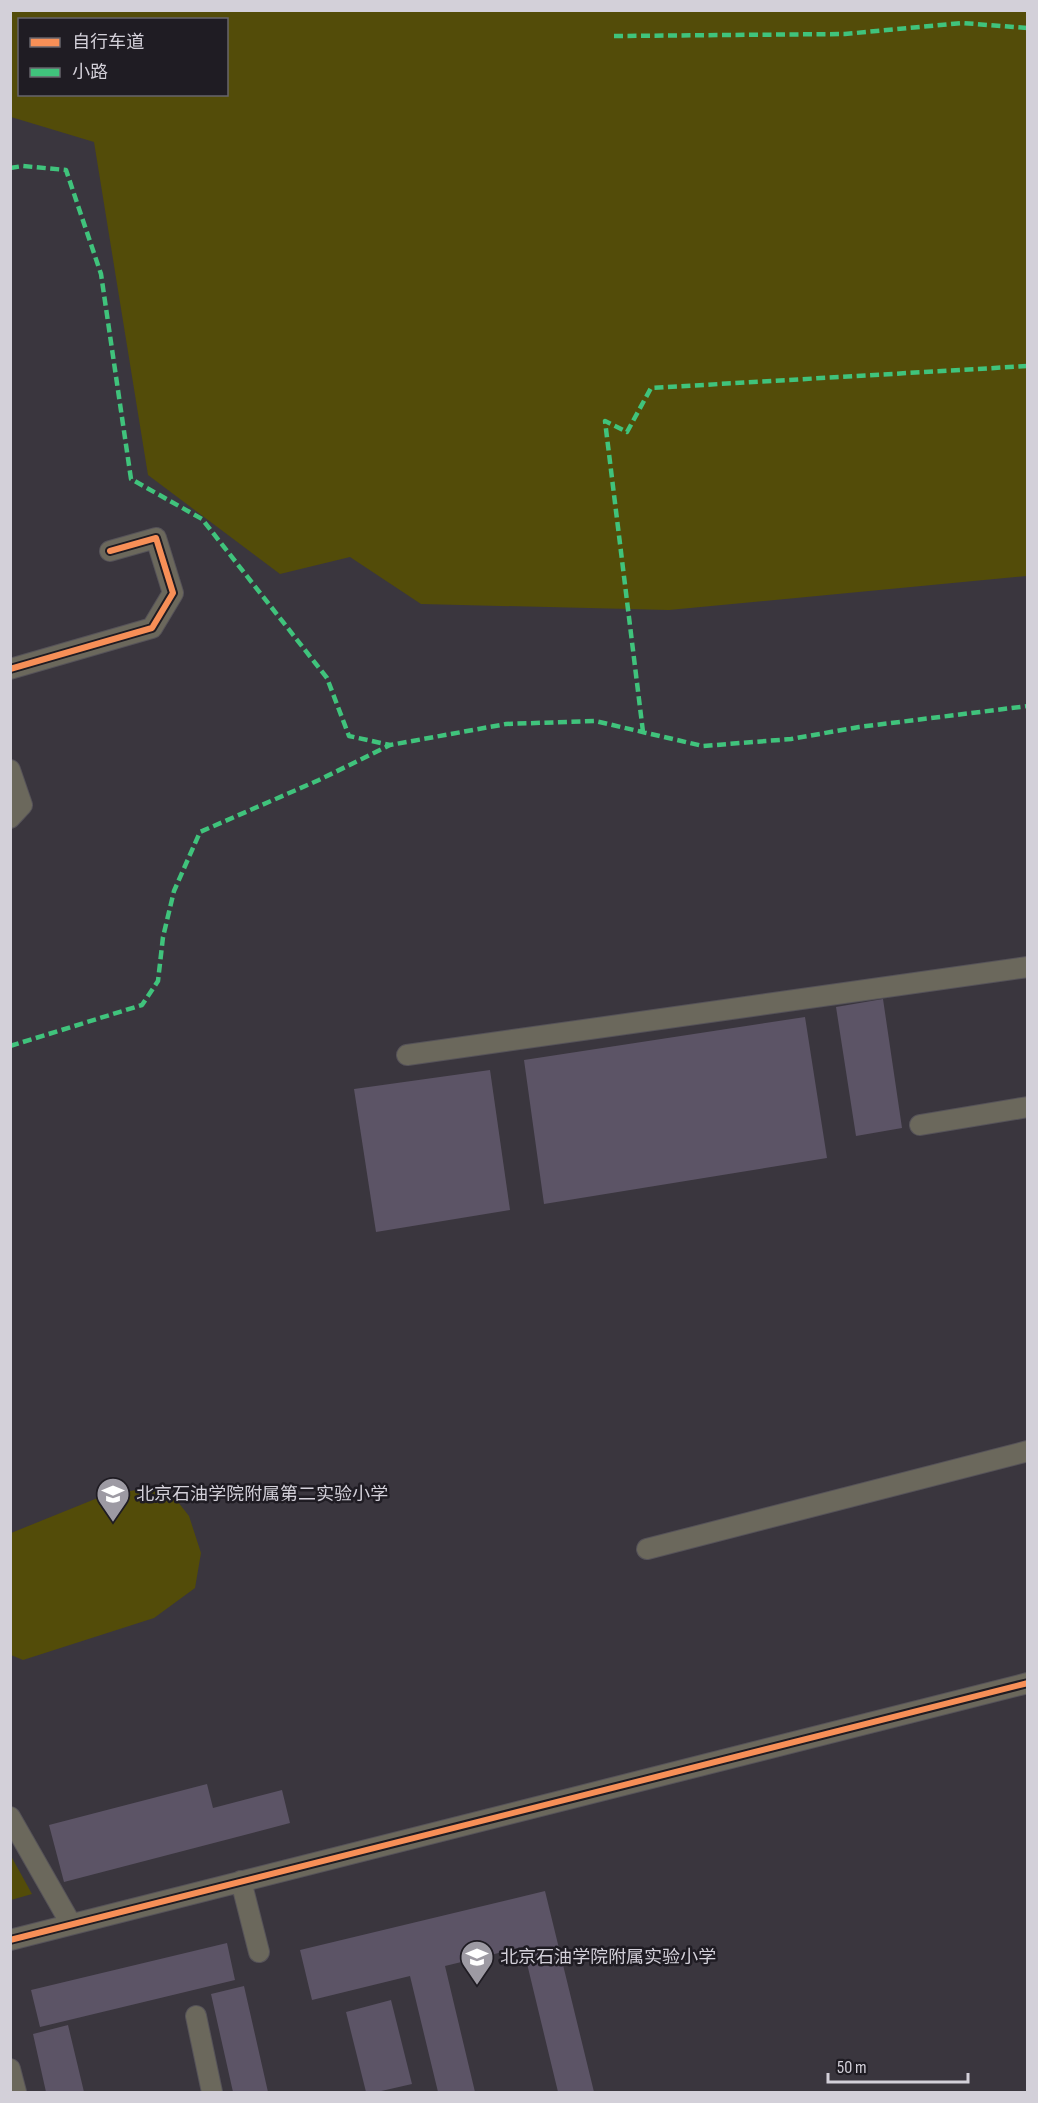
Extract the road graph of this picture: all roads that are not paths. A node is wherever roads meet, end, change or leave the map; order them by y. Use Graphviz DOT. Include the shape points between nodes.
graph roads {
  1 [pos="110,551"];
  2 [pos="10,669"];
  3 [pos="10,770"];
  4 [pos="10,818"];
  5 [pos="1028,967"];
  6 [pos="407,1055"];
  7 [pos="1028,1107"];
  8 [pos="920,1125"];
  9 [pos="1028,1451"];
  10 [pos="647,1549"];
  11 [pos="1028,1683"];
  12 [pos="10,1817"];
  13 [pos="241,1881"];
  14 [pos="71,1924"];
  15 [pos="10,1940"];
  16 [pos="259,1952"];
  17 [pos="195,2016"];
  18 [pos="10,2069"];
  19 [pos="16,2092"];
  20 [pos="212,2092"];
  1 -- 2 [label="street" via="156,538 173,593 152,628"];
  3 -- 4 [label="street" via="22,805"];
  5 -- 6 [label="street"];
  7 -- 8 [label="street"];
  9 -- 10 [label="street"];
  11 -- 13 [label="street"];
  12 -- 14 [label="street"];
  13 -- 14 [label="street"];
  13 -- 16 [label="street"];
  14 -- 15 [label="street"];
  17 -- 20 [label="street"];
  18 -- 19 [label="street"];
}
